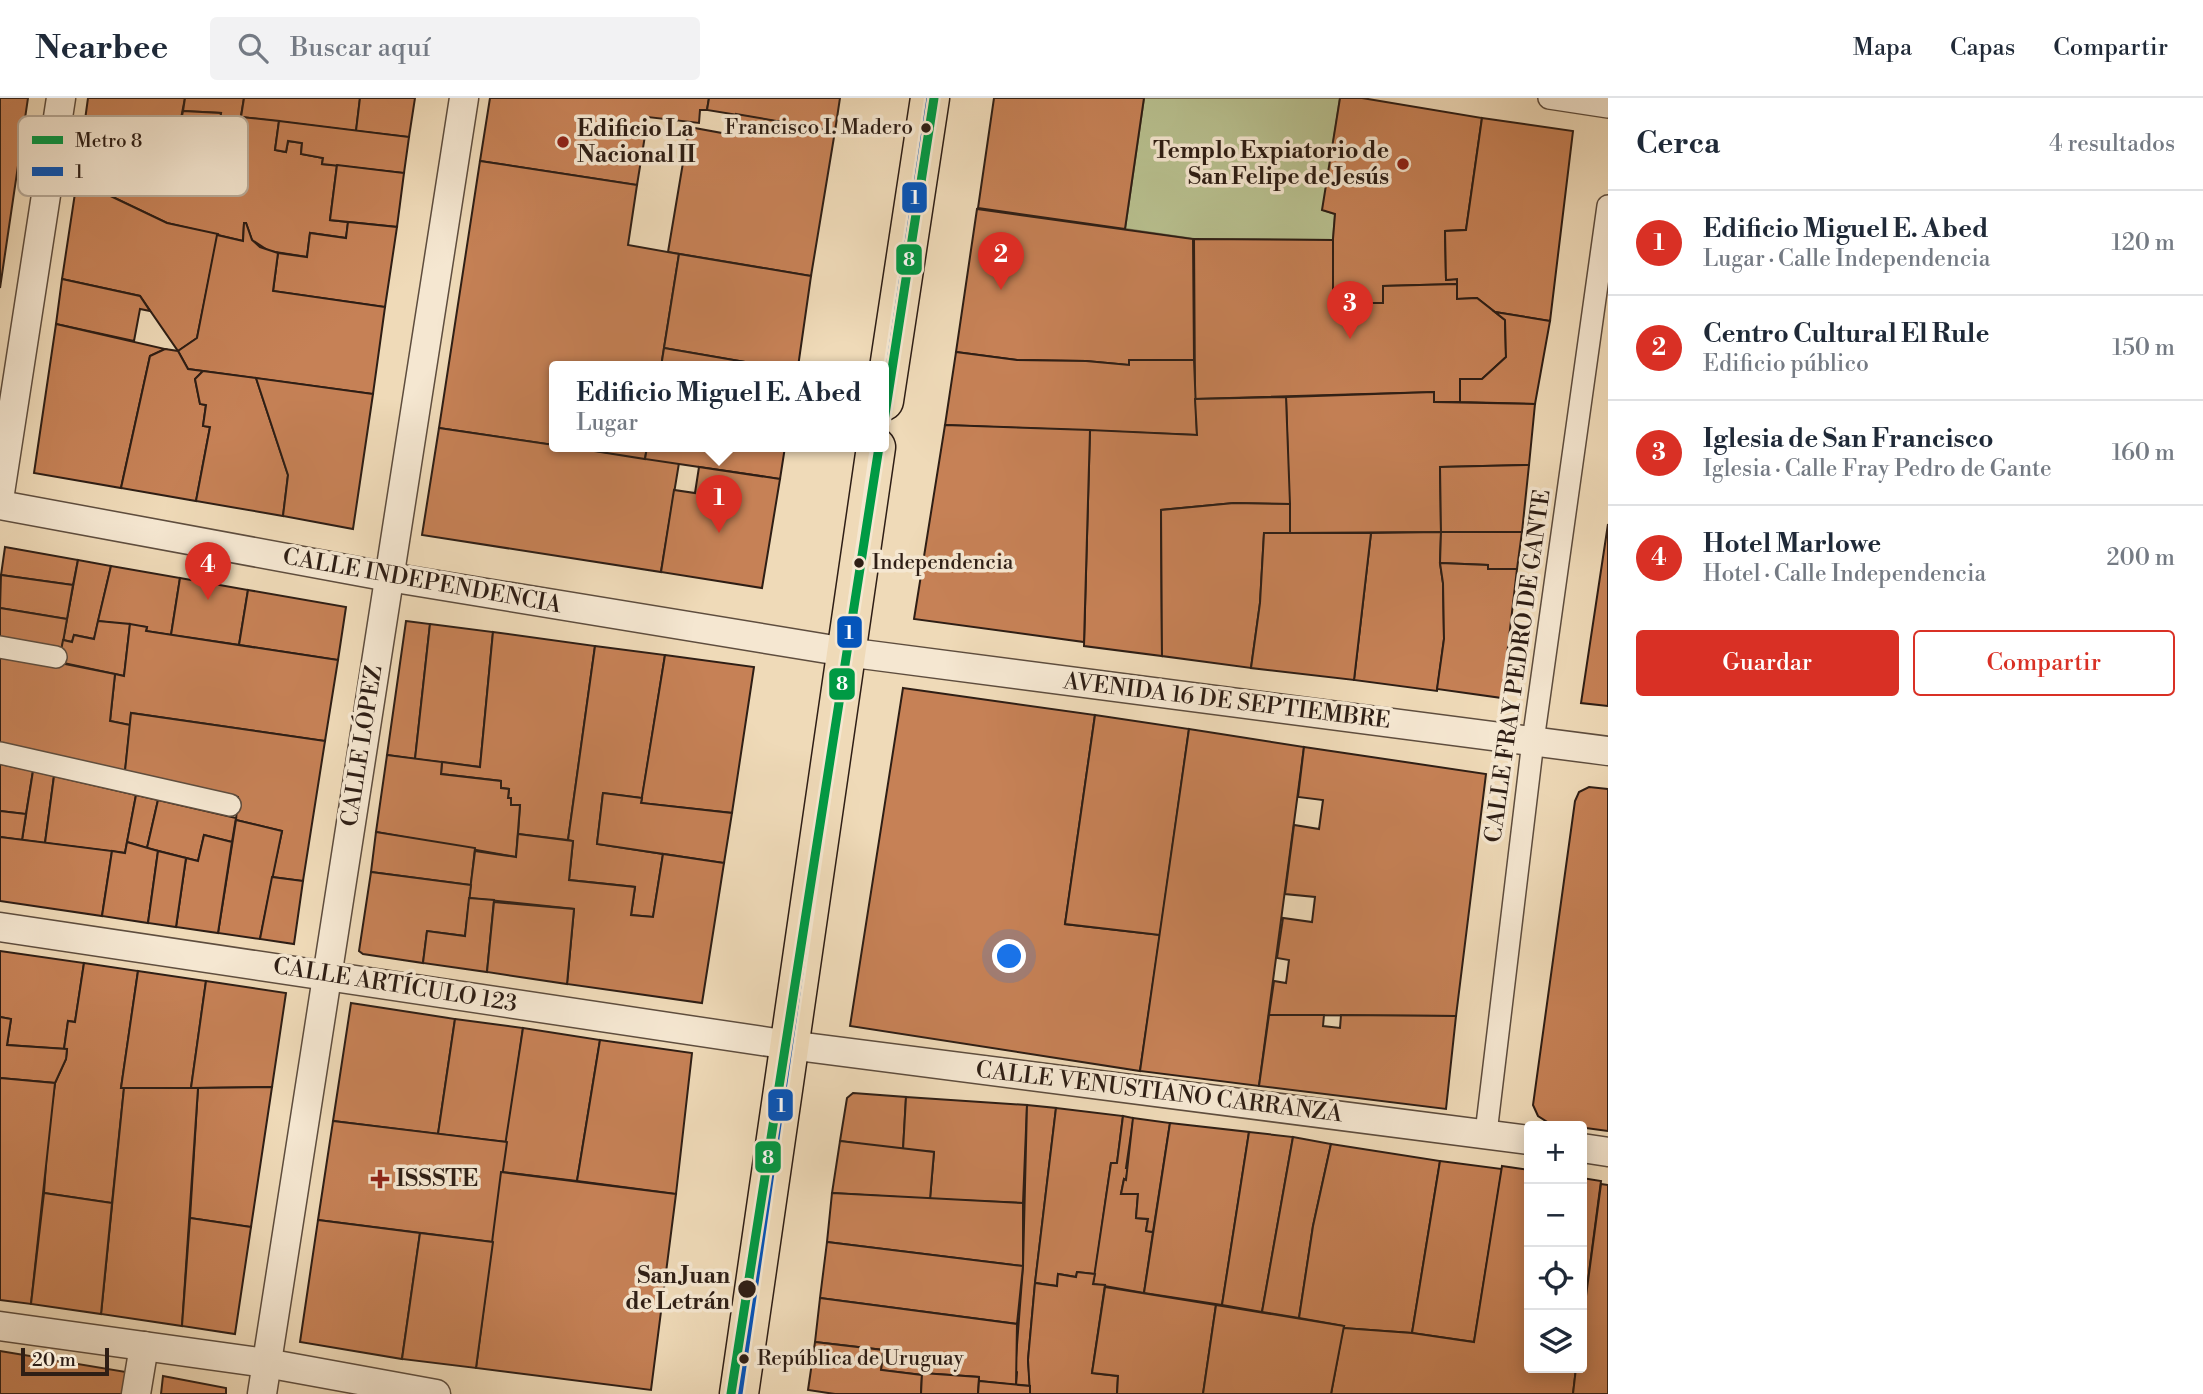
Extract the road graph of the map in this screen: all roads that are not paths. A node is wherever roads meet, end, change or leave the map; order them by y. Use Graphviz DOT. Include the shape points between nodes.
graph roads {
  1 [pos="61,98"];
  2 [pos="464,98"];
  3 [pos="930,98"];
  4 [pos="1549,98"];
  5 [pos="1608,107"];
  6 [pos="58,116"];
  7 [pos="46,196"];
  8 [pos="1608,206"];
  9 [pos="889,368"];
  10 [pos="875,452"];
  11 [pos="0,493"];
  12 [pos="0,505"];
  13 [pos="389,576"];
  14 [pos="0,647"];
  15 [pos="846,652"];
  16 [pos="56,657"];
  17 [pos="1532,741"];
  18 [pos="1608,751"];
  19 [pos="0,753"];
  20 [pos="230,805"];
  21 [pos="0,927"];
  22 [pos="326,975"];
  23 [pos="789,1045"];
  24 [pos="1486,1133"];
  25 [pos="1524,1139"];
  26 [pos="1587,1149"];
  27 [pos="1608,1152"];
  28 [pos="0,1326"];
  29 [pos="144,1346"];
  30 [pos="266,1363"];
  31 [pos="136,1394"];
  32 [pos="262,1394"];
  33 [pos="436,1394"];
  34 [pos="739,1394"];
  1 -- 6 [label="street"];
  2 -- 13 [label="street, CALLE LÓPEZ"];
  3 -- 9 [label="main road"];
  4 -- 5 [label="street"];
  7 -- 11 [label="street"];
  8 -- 17 [label="street, CALLE FRAY PEDRO DE GANTE"];
  10 -- 15 [label="main road"];
  12 -- 13 [label="street, CALLE INDEPENDENCIA"];
  13 -- 15 [label="street, CALLE INDEPENDENCIA"];
  13 -- 22 [label="street, CALLE LÓPEZ"];
  14 -- 16 [label="street"];
  15 -- 17 [label="street, AVENIDA 16 DE SEPTIEMBRE"];
  15 -- 23 [label="main road"];
  17 -- 18 [label="street, AVENIDA 16 DE SEPTIEMBRE"];
  17 -- 24 [label="street, CALLE FRAY PEDRO DE GANTE"];
  19 -- 20 [label="street"];
  21 -- 22 [label="street, CALLE ARTÍCULO 123"];
  22 -- 23 [label="street, CALLE ARTÍCULO 123"];
  22 -- 30 [label="street, CALLE LÓPEZ"];
  23 -- 24 [label="street, CALLE VENUSTIANO CARRANZA"];
  23 -- 34 [label="main road"];
  24 -- 25 [label="street, CALLE VENUSTIANO CARRANZA"];
  26 -- 27 [label="street"];
  28 -- 29 [label="street"];
  29 -- 30 [label="street"];
  29 -- 31 [label="street"];
  30 -- 32 [label="street, CALLE LÓPEZ"];
  30 -- 33 [label="street"];
}
